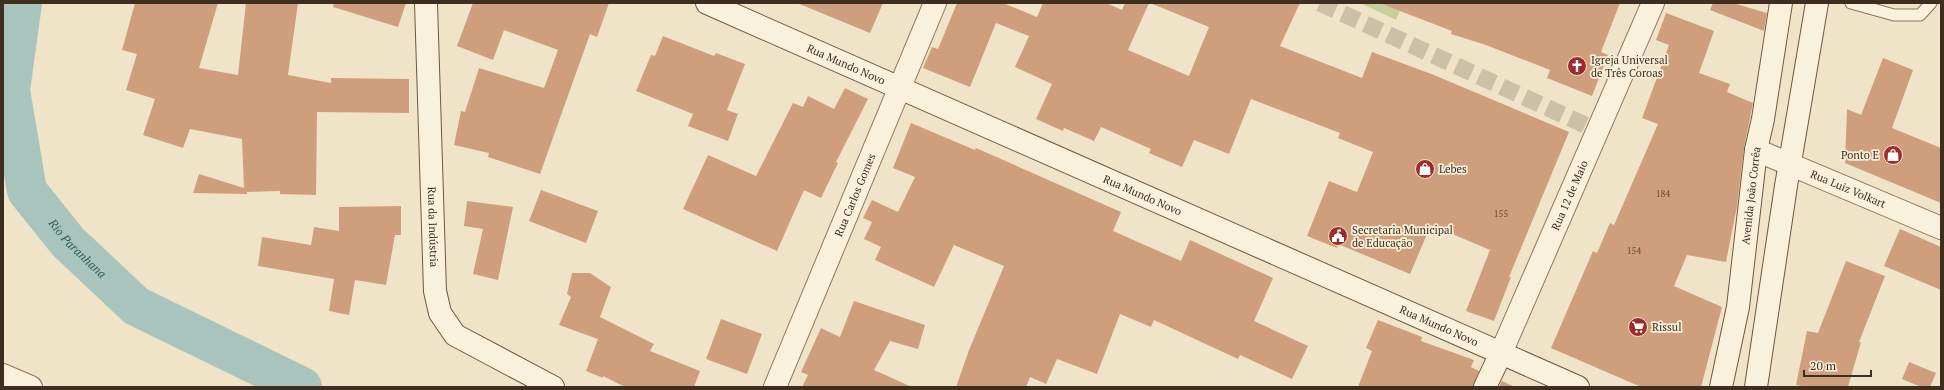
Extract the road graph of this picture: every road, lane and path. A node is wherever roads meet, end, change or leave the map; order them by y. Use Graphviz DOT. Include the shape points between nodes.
graph roads {
  1 [pos="426,3"];
  2 [pos="707,3"];
  3 [pos="935,3"];
  4 [pos="1653,3"];
  5 [pos="1781,3"];
  6 [pos="1817,3"];
  7 [pos="1852,3"];
  8 [pos="1931,3"];
  9 [pos="900,88"];
  10 [pos="1756,150"];
  11 [pos="1789,166"];
  12 [pos="1941,228"];
  13 [pos="1501,353"];
  14 [pos="3,375"];
  15 [pos="31,387"];
  16 [pos="553,387"];
  17 [pos="775,387"];
  18 [pos="1485,387"];
  19 [pos="1578,387"];
  20 [pos="1721,387"];
  21 [pos="1756,387"];
  1 -- 16 [label="main road, Rua da Indústria" via="435,291 440,313 455,335"];
  2 -- 9 [label="main road, Rua Mundo Novo"];
  3 -- 9 [label="main road, Rua Carlos Gomes"];
  4 -- 13 [label="main road, Rua 12 de Maio"];
  5 -- 10 [label="main road, Avenida João Corrêa"];
  6 -- 11 [label="main road"];
  7 -- 8 [label="lane" via="1894,15 1920,15"];
  9 -- 13 [label="main road, Rua Mundo Novo"];
  9 -- 17 [label="main road, Rua Carlos Gomes"];
  10 -- 11 [label="main road, Rua Luiz Volkart"];
  10 -- 20 [label="main road, Avenida João Corrêa" via="1738,307"];
  11 -- 12 [label="main road, Rua Luiz Volkart"];
  11 -- 21 [label="main road"];
  13 -- 18 [label="main road, Rua 12 de Maio"];
  13 -- 19 [label="main road, Rua Mundo Novo"];
  14 -- 15 [label="main road"];
}
